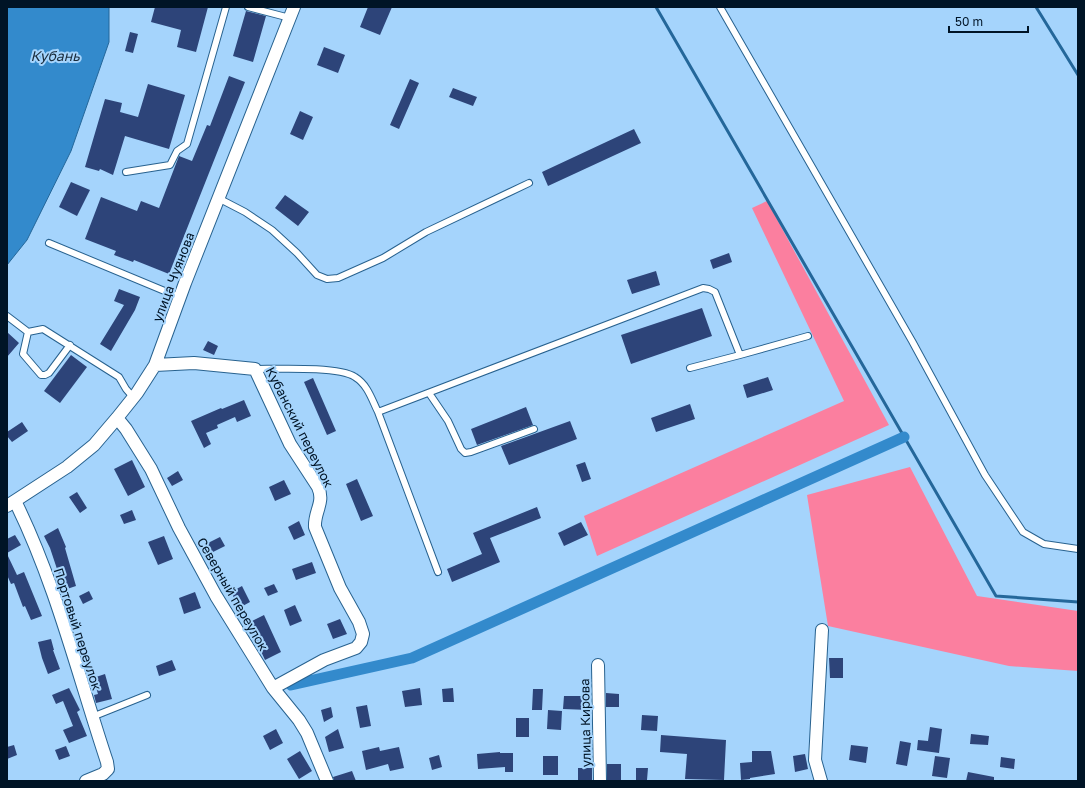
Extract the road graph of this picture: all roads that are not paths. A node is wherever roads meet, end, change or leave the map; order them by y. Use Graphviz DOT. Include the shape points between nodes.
graph roads {
  1 [pos="226,7"];
  2 [pos="248,7"];
  3 [pos="720,7"];
  4 [pos="292,13"];
  5 [pos="126,172"];
  6 [pos="529,183"];
  7 [pos="218,198"];
  8 [pos="49,243"];
  9 [pos="179,297"];
  10 [pos="7,316"];
  11 [pos="28,332"];
  12 [pos="808,336"];
  13 [pos="70,345"];
  14 [pos="740,355"];
  15 [pos="155,365"];
  16 [pos="690,368"];
  17 [pos="255,369"];
  18 [pos="429,393"];
  19 [pos="133,397"];
  20 [pos="378,412"];
  21 [pos="117,418"];
  22 [pos="534,429"];
  23 [pos="11,503"];
  24 [pos="1078,549"];
  25 [pos="438,572"];
  26 [pos="822,630"];
  27 [pos="598,665"];
  28 [pos="273,688"];
  29 [pos="148,695"];
  30 [pos="92,717"];
  31 [pos="86,781"];
  32 [pos="327,781"];
  33 [pos="600,781"];
  34 [pos="821,781"];
  1 -- 5 [label="lane" via="187,144 177,150 170,165"];
  2 -- 4 [label="lane"];
  3 -- 24 [label="lane" via="912,341 985,476 1023,532 1044,544"];
  4 -- 7 [label="street, улица Чуянова"];
  6 -- 7 [label="lane" via="426,232 382,258 338,278 326,279 317,275 272,230"];
  7 -- 9 [label="street, улица Чуянова"];
  8 -- 9 [label="lane"];
  9 -- 15 [label="street, улица Чуянова"];
  10 -- 11 [label="lane"];
  11 -- 13 [label="lane" via="43,329"];
  11 -- 13 [label="lane" via="23,354 41,375 49,374"];
  12 -- 14 [label="lane"];
  13 -- 19 [label="lane" via="121,378"];
  14 -- 16 [label="lane"];
  14 -- 18 [label="lane" via="715,292 702,288"];
  15 -- 17 [label="street, Кубанский переулок" via="194,363"];
  15 -- 19 [label="street, улица Чуянова"];
  17 -- 20 [label="lane" via="336,371 355,376 367,388"];
  17 -- 28 [label="street, Кубанский переулок" via="290,444 321,494 315,526 340,588 363,634 356,648 324,660"];
  18 -- 20 [label="lane"];
  18 -- 22 [label="lane" via="465,452 472,452"];
  19 -- 21 [label="street, улица Чуянова"];
  20 -- 25 [label="lane"];
  21 -- 23 [label="street, улица Чуянова" via="88,450"];
  21 -- 28 [label="street, Северный переулок" via="151,469 216,596"];
  23 -- 30 [label="street, Портовый переулок" via="31,534 49,581"];
  26 -- 34 [label="street" via="815,760"];
  27 -- 33 [label="street, улица Кирова"];
  28 -- 32 [label="street, Северный переулок" via="307,733"];
  29 -- 30 [label="lane"];
  30 -- 31 [label="street, Портовый переулок" via="108,769"];
}
